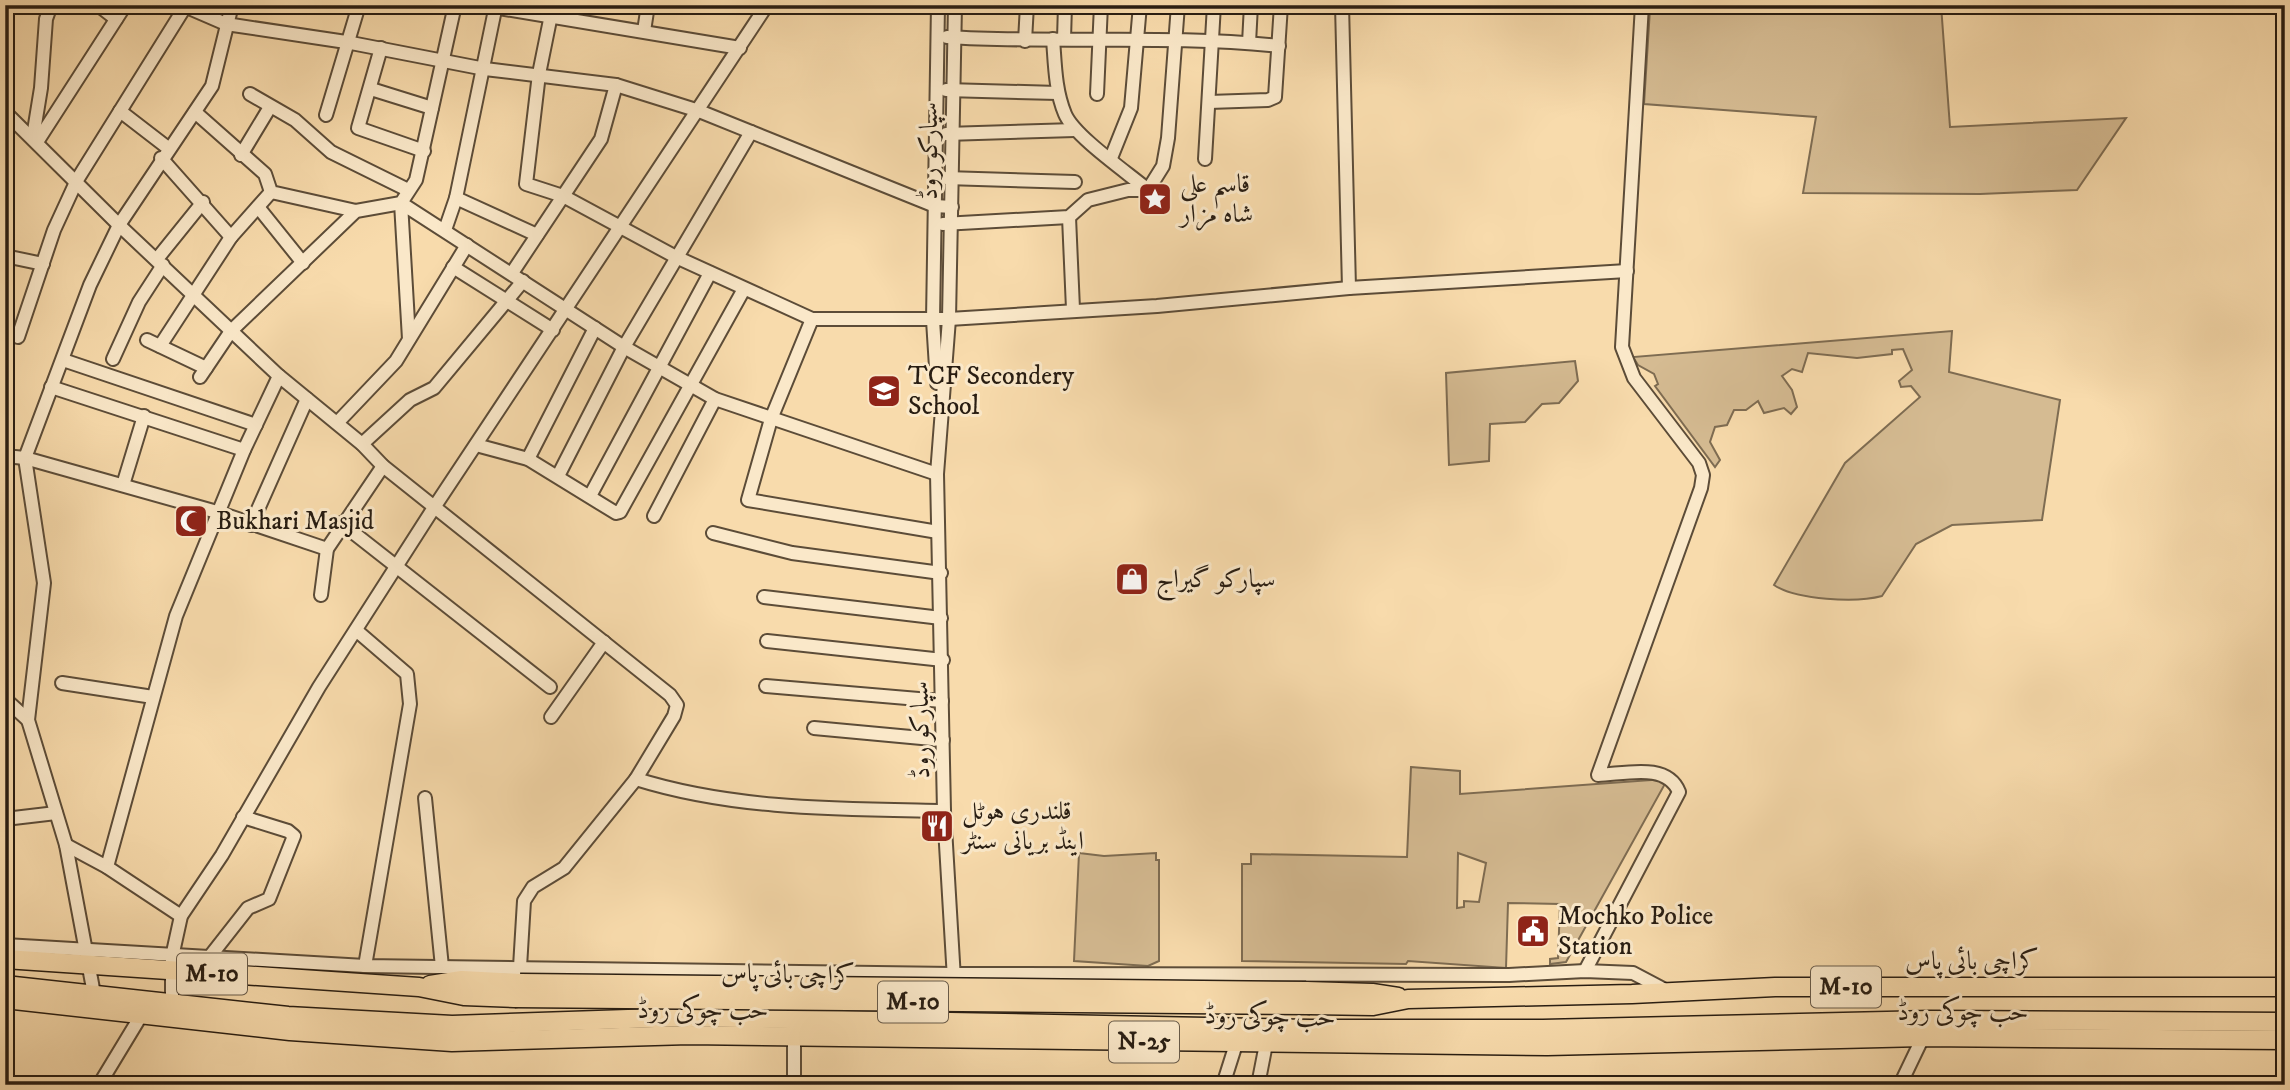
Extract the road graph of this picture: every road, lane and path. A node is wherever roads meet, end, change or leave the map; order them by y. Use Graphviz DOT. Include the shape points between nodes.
graph roads {
  1 [pos="51,5"];
  2 [pos="98,5"];
  3 [pos="232,5"];
  4 [pos="359,5"];
  5 [pos="455,5"];
  6 [pos="481,5"];
  7 [pos="648,5"];
  8 [pos="767,5"];
  9 [pos="938,5"];
  10 [pos="955,5"];
  11 [pos="1027,5"];
  12 [pos="1065,5"];
  13 [pos="1101,5"];
  14 [pos="1140,5"];
  15 [pos="1178,5"];
  16 [pos="1214,5"];
  17 [pos="1251,5"];
  18 [pos="1281,5"];
  19 [pos="1342,5"];
  20 [pos="1642,5"];
  21 [pos="184,6"];
  22 [pos="496,6"];
  23 [pos="124,7"];
  24 [pos="552,11"];
  25 [pos="116,19"];
  26 [pos="226,24"];
  27 [pos="644,31"];
  28 [pos="936,36"];
  29 [pos="953,37"];
  30 [pos="1058,39"];
  31 [pos="1138,40"];
  32 [pos="1175,40"];
  33 [pos="1211,40"];
  34 [pos="1025,41"];
  35 [pos="1099,41"];
  36 [pos="346,42"];
  37 [pos="1249,43"];
  38 [pos="1279,46"];
  39 [pos="381,48"];
  40 [pos="740,48"];
  41 [pos="443,60"];
  42 [pos="485,69"];
  43 [pos="539,74"];
  44 [pos="616,85"];
  45 [pos="371,89"];
  46 [pos="936,90"];
  47 [pos="953,90"];
  48 [pos="1058,93"];
  49 [pos="250,94"];
  50 [pos="1097,94"];
  51 [pos="1209,102"];
  52 [pos="270,107"];
  53 [pos="432,107"];
  54 [pos="699,110"];
  55 [pos="120,111"];
  56 [pos="195,111"];
  57 [pos="5,112"];
  58 [pos="326,115"];
  59 [pos="1075,130"];
  60 [pos="751,132"];
  61 [pos="935,134"];
  62 [pos="952,134"];
  63 [pos="35,139"];
  64 [pos="424,151"];
  65 [pos="165,153"];
  66 [pos="241,155"];
  67 [pos="1111,158"];
  68 [pos="1205,159"];
  69 [pos="952,177"];
  70 [pos="935,178"];
  71 [pos="77,180"];
  72 [pos="1075,182"];
  73 [pos="408,190"];
  74 [pos="1149,190"];
  75 [pos="271,192"];
  76 [pos="564,196"];
  77 [pos="456,198"];
  78 [pos="203,202"];
  79 [pos="401,203"];
  80 [pos="935,206"];
  81 [pos="258,207"];
  82 [pos="952,207"];
  83 [pos="356,211"];
  84 [pos="1069,217"];
  85 [pos="951,223"];
  86 [pos="934,224"];
  87 [pos="119,225"];
  88 [pos="621,226"];
  89 [pos="445,230"];
  90 [pos="537,235"];
  91 [pos="231,237"];
  92 [pos="467,245"];
  93 [pos="5,256"];
  94 [pos="676,257"];
  95 [pos="160,262"];
  96 [pos="303,262"];
  97 [pos="43,264"];
  98 [pos="453,267"];
  99 [pos="1627,271"];
  100 [pos="512,273"];
  101 [pos="710,274"];
  102 [pos="523,281"];
  103 [pos="1349,288"];
  104 [pos="744,289"];
  105 [pos="192,293"];
  106 [pos="510,300"];
  107 [pos="566,309"];
  108 [pos="1073,309"];
  109 [pos="812,319"];
  110 [pos="949,319"];
  111 [pos="933,320"];
  112 [pos="595,328"];
  113 [pos="552,330"];
  114 [pos="231,331"];
  115 [pos="18,337"];
  116 [pos="409,339"];
  117 [pos="147,340"];
  118 [pos="160,346"];
  119 [pos="624,347"];
  120 [pos="62,359"];
  121 [pos="113,359"];
  122 [pos="658,368"];
  123 [pos="279,376"];
  124 [pos="51,387"];
  125 [pos="691,387"];
  126 [pos="307,399"];
  127 [pos="715,399"];
  128 [pos="144,416"];
  129 [pos="771,419"];
  130 [pos="939,422"];
  131 [pos="337,423"];
  132 [pos="256,425"];
  133 [pos="362,444"];
  134 [pos="477,445"];
  135 [pos="244,450"];
  136 [pos="5,456"];
  137 [pos="25,458"];
  138 [pos="528,459"];
  139 [pos="383,466"];
  140 [pos="937,474"];
  141 [pos="558,476"];
  142 [pos="123,485"];
  143 [pos="590,496"];
  144 [pos="435,506"];
  145 [pos="217,512"];
  146 [pos="654,516"];
  147 [pos="341,523"];
  148 [pos="251,525"];
  149 [pos="938,532"];
  150 [pos="712,533"];
  151 [pos="327,549"];
  152 [pos="396,567"];
  153 [pos="941,573"];
  154 [pos="321,594"];
  155 [pos="764,597"];
  156 [pos="941,618"];
  157 [pos="357,631"];
  158 [pos="767,641"];
  159 [pos="604,642"];
  160 [pos="943,660"];
  161 [pos="62,683"];
  162 [pos="766,686"];
  163 [pos="550,687"];
  164 [pos="153,697"];
  165 [pos="5,699"];
  166 [pos="942,701"];
  167 [pos="551,717"];
  168 [pos="28,720"];
  169 [pos="814,728"];
  170 [pos="943,740"];
  171 [pos="636,779"];
  172 [pos="425,798"];
  173 [pos="944,811"];
  174 [pos="56,813"];
  175 [pos="243,817"];
  176 [pos="5,819"];
  177 [pos="66,845"];
  178 [pos="107,867"];
  179 [pos="181,916"];
  180 [pos="5,945"];
  181 [pos="87,957"];
  182 [pos="5,959"];
  183 [pos="208,959"];
  184 [pos="172,964"];
  185 [pos="365,966"];
  186 [pos="442,967"];
  187 [pos="1585,971"];
  188 [pos="953,974"];
  189 [pos="518,983"];
  190 [pos="5,985"];
  191 [pos="2285,987"];
  192 [pos="1670,992"];
  193 [pos="94,994"];
  194 [pos="5,999"];
  195 [pos="172,1002"];
  196 [pos="142,1014"];
  197 [pos="2285,1022"];
  198 [pos="960,1030"];
  199 [pos="794,1037"];
  200 [pos="1923,1037"];
  201 [pos="2285,1040"];
  202 [pos="1236,1044"];
  203 [pos="1266,1044"];
  204 [pos="99,1085"];
  205 [pos="794,1085"];
  206 [pos="1223,1085"];
  207 [pos="1258,1085"];
  208 [pos="1900,1085"];
  1 -- 63 [label="street"];
  2 -- 25 [label="street"];
  3 -- 26 [label="street"];
  4 -- 36 [label="street"];
  5 -- 41 [label="street"];
  6 -- 22 [label="street"];
  7 -- 27 [label="street"];
  8 -- 40 [label="street"];
  9 -- 28 [label="street, سپارکو روڈ"];
  10 -- 29 [label="street, سپارکو روڈ"];
  11 -- 34 [label="street"];
  12 -- 30 [label="street"];
  13 -- 35 [label="street"];
  14 -- 31 [label="street"];
  15 -- 32 [label="street"];
  16 -- 33 [label="street"];
  17 -- 37 [label="street"];
  18 -- 38 [label="street"];
  19 -- 103 [label="street"];
  20 -- 99 [label="street"];
  21 -- 26 [label="street"];
  21 -- 55 [label="street"];
  22 -- 24 [label="street"];
  22 -- 42 [label="street"];
  23 -- 25 [label="street"];
  24 -- 27 [label="street"];
  24 -- 43 [label="street"];
  25 -- 63 [label="street"];
  26 -- 36 [label="street"];
  26 -- 56 [label="street" via="212,86"];
  27 -- 40 [label="street"];
  28 -- 29 [label="street"];
  28 -- 46 [label="street, سپارکو روڈ"];
  29 -- 34 [label="street"];
  29 -- 47 [label="street, سپارکو روڈ"];
  30 -- 34 [label="street"];
  30 -- 35 [label="street"];
  30 -- 48 [label="street"];
  31 -- 32 [label="street"];
  31 -- 35 [label="street"];
  31 -- 67 [label="street" via="1131,108"];
  32 -- 33 [label="street"];
  32 -- 74 [label="street" via="1168,138 1163,166"];
  33 -- 37 [label="street"];
  33 -- 51 [label="street"];
  35 -- 50 [label="street"];
  36 -- 39 [label="street"];
  36 -- 58 [label="street"];
  37 -- 38 [label="street"];
  38 -- 51 [label="street" via="1272,100"];
  39 -- 41 [label="street"];
  39 -- 45 [label="street"];
  40 -- 54 [label="street"];
  41 -- 42 [label="street"];
  41 -- 53 [label="street"];
  42 -- 43 [label="street"];
  42 -- 77 [label="street"];
  43 -- 44 [label="street"];
  43 -- 76 [label="street" via="526,184"];
  44 -- 54 [label="street"];
  44 -- 76 [label="street" via="601,139"];
  45 -- 53 [label="street"];
  45 -- 64 [label="street" via="358,128"];
  46 -- 47 [label="street"];
  46 -- 61 [label="street, سپارکو روڈ"];
  47 -- 48 [label="street"];
  47 -- 62 [label="street, سپارکو روڈ"];
  48 -- 59 [label="street"];
  49 -- 52 [label="street"];
  51 -- 68 [label="street"];
  52 -- 66 [label="street"];
  52 -- 73 [label="street" via="295,120 331,152"];
  53 -- 64 [label="street"];
  54 -- 60 [label="street"];
  54 -- 88 [label="street"];
  55 -- 65 [label="street"];
  55 -- 71 [label="street"];
  56 -- 65 [label="street"];
  56 -- 66 [label="street"];
  57 -- 63 [label="street"];
  59 -- 62 [label="street"];
  59 -- 67 [label="street"];
  60 -- 80 [label="street"];
  60 -- 94 [label="street"];
  61 -- 62 [label="street"];
  61 -- 70 [label="street, سپارکو روڈ"];
  62 -- 69 [label="street, سپارکو روڈ"];
  63 -- 71 [label="street"];
  64 -- 73 [label="street" via="416,180"];
  65 -- 78 [label="street"];
  65 -- 87 [label="street"];
  66 -- 75 [label="street" via="265,174"];
  67 -- 74 [label="street"];
  69 -- 70 [label="street"];
  69 -- 72 [label="street"];
  69 -- 82 [label="street, سپارکو روڈ"];
  70 -- 80 [label="street, سپارکو روڈ"];
  71 -- 87 [label="street"];
  71 -- 97 [label="street"];
  73 -- 79 [label="street"];
  74 -- 84 [label="street" via="1088,200"];
  75 -- 81 [label="street"];
  75 -- 83 [label="street"];
  76 -- 88 [label="street"];
  76 -- 90 [label="street"];
  77 -- 89 [label="street"];
  77 -- 90 [label="street"];
  78 -- 91 [label="street"];
  78 -- 95 [label="street"];
  79 -- 83 [label="street"];
  79 -- 89 [label="street"];
  79 -- 116 [label="street"];
  80 -- 82 [label="street"];
  80 -- 86 [label="street, سپارکو روڈ"];
  81 -- 91 [label="street"];
  81 -- 96 [label="street"];
  82 -- 85 [label="street, سپارکو روڈ"];
  83 -- 96 [label="street"];
  84 -- 85 [label="street"];
  84 -- 108 [label="street"];
  85 -- 86 [label="street"];
  85 -- 110 [label="street, سپارکو روڈ"];
  86 -- 111 [label="street, سپارکو روڈ"];
  87 -- 95 [label="street"];
  87 -- 120 [label="street"];
  88 -- 94 [label="street"];
  88 -- 107 [label="street"];
  89 -- 92 [label="street"];
  90 -- 100 [label="street"];
  91 -- 105 [label="street"];
  92 -- 98 [label="street"];
  92 -- 100 [label="street"];
  93 -- 97 [label="street"];
  94 -- 101 [label="street"];
  94 -- 119 [label="street"];
  95 -- 105 [label="street"];
  95 -- 121 [label="street"];
  96 -- 114 [label="street"];
  97 -- 115 [label="street"];
  98 -- 106 [label="street"];
  98 -- 116 [label="street"];
  99 -- 103 [label="street"];
  99 -- 187 [label="street" via="1622,347 1626,364 1699,463 1703,475 1598,775 1660,772 1675,781 1679,792"];
  100 -- 102 [label="street"];
  101 -- 104 [label="street"];
  101 -- 122 [label="street"];
  102 -- 106 [label="street"];
  102 -- 107 [label="street"];
  103 -- 108 [label="street"];
  104 -- 109 [label="street"];
  104 -- 125 [label="street"];
  105 -- 114 [label="street"];
  105 -- 118 [label="street"];
  106 -- 113 [label="street"];
  106 -- 133 [label="street" via="434,388 410,400"];
  107 -- 112 [label="street"];
  107 -- 113 [label="street"];
  108 -- 110 [label="street"];
  109 -- 111 [label="street"];
  109 -- 129 [label="street"];
  110 -- 111 [label="street"];
  110 -- 130 [label="street, سپارکو روڈ"];
  111 -- 130 [label="street, سپارکو روڈ"];
  112 -- 119 [label="street"];
  112 -- 138 [label="street"];
  113 -- 134 [label="street"];
  114 -- 118 [label="street" via="203,372"];
  114 -- 123 [label="street"];
  116 -- 131 [label="street" via="396,361"];
  117 -- 118 [label="street"];
  119 -- 122 [label="street"];
  119 -- 141 [label="street"];
  120 -- 124 [label="street"];
  120 -- 132 [label="street"];
  122 -- 125 [label="street"];
  122 -- 143 [label="street"];
  123 -- 126 [label="street"];
  123 -- 132 [label="street"];
  124 -- 128 [label="street"];
  124 -- 137 [label="street"];
  125 -- 127 [label="street"];
  125 -- 143 [label="street" via="620,512"];
  126 -- 131 [label="street"];
  126 -- 148 [label="street"];
  127 -- 129 [label="street"];
  127 -- 146 [label="street"];
  128 -- 135 [label="street"];
  128 -- 142 [label="street"];
  129 -- 140 [label="street"];
  129 -- 149 [label="street" via="748,497 751,503"];
  130 -- 140 [label="street, سپارکو روڈ"];
  131 -- 133 [label="street"];
  132 -- 135 [label="street"];
  133 -- 139 [label="street"];
  134 -- 138 [label="street"];
  134 -- 144 [label="street"];
  135 -- 145 [label="street"];
  136 -- 137 [label="street"];
  137 -- 142 [label="street"];
  137 -- 168 [label="street" via="44,583"];
  138 -- 141 [label="street"];
  139 -- 144 [label="street"];
  139 -- 147 [label="street"];
  140 -- 149 [label="street, سپارکو روڈ"];
  141 -- 143 [label="street"];
  142 -- 145 [label="street"];
  144 -- 152 [label="street"];
  144 -- 159 [label="street"];
  145 -- 148 [label="street"];
  145 -- 164 [label="street" via="176,616"];
  147 -- 151 [label="street"];
  147 -- 152 [label="street"];
  148 -- 151 [label="street"];
  149 -- 153 [label="street, سپارکو روڈ"];
  150 -- 153 [label="street" via="792,554"];
  151 -- 154 [label="street"];
  152 -- 157 [label="street"];
  152 -- 163 [label="street"];
  153 -- 156 [label="street, سپارکو روڈ"];
  155 -- 156 [label="street"];
  156 -- 160 [label="street, سپارکو روڈ"];
  157 -- 175 [label="street"];
  157 -- 185 [label="street" via="407,674 410,704"];
  158 -- 160 [label="street"];
  159 -- 167 [label="street"];
  159 -- 171 [label="street" via="677,705"];
  160 -- 166 [label="street, سپارکو روڈ"];
  161 -- 164 [label="street"];
  162 -- 166 [label="street"];
  164 -- 178 [label="street"];
  165 -- 168 [label="street"];
  166 -- 170 [label="street, سپارکو روڈ"];
  168 -- 174 [label="street"];
  169 -- 170 [label="street"];
  170 -- 173 [label="street, سپارکو روڈ"];
  171 -- 173 [label="street" via="682,794 806,807"];
  171 -- 189 [label="street" via="564,868 528,891"];
  172 -- 186 [label="street"];
  173 -- 188 [label="street, سپارکو روڈ"];
  174 -- 176 [label="street"];
  174 -- 177 [label="street"];
  175 -- 179 [label="street"];
  175 -- 183 [label="street" via="294,836 269,899 248,908"];
  177 -- 178 [label="street"];
  177 -- 181 [label="street"];
  178 -- 179 [label="street"];
  179 -- 184 [label="street"];
  180 -- 181 [label="street"];
  181 -- 182 [label="highway, کراچی بائی پاس / M-10"];
  181 -- 184 [label="highway, کراچی بائی پاس / M-10"];
  181 -- 193 [label="street"];
  183 -- 184 [label="street"];
  183 -- 185 [label="street"];
  184 -- 189 [label="highway, کراچی بائی پاس / M-10" via="419,987 462,980"];
  184 -- 195 [label="street"];
  185 -- 186 [label="street"];
  186 -- 189 [label="street"];
  187 -- 188 [label="street" via="1509,975"];
  187 -- 192 [label="street" via="1633,973"];
  188 -- 189 [label="street"];
  188 -- 198 [label="street, سپارکو روڈ"];
  189 -- 192 [label="highway, کراچی بائی پاس / M-10, bridge" via="1308,998 1371,993 1408,999"];
  190 -- 193 [label="highway"];
  191 -- 192 [label="highway, کراچی بائی پاس / M-10" via="1775,987"];
  193 -- 195 [label="highway"];
  194 -- 196 [label="highway, حب چوکی روڈ / N-25"];
  195 -- 198 [label="highway" via="288,1016 452,1025 688,1017"];
  196 -- 199 [label="highway, حب چوکی روڈ / N-25" via="290,1031 452,1042 689,1035"];
  196 -- 204 [label="street"];
  197 -- 198 [label="highway" via="1930,1020 1543,1029"];
  198 -- 199 [label="highway, حب چوکی روڈ / N-25"];
  198 -- 202 [label="highway, حب چوکی روڈ / N-25"];
  199 -- 205 [label="street"];
  200 -- 201 [label="highway, حب چوکی روڈ / N-25"];
  200 -- 203 [label="highway, حب چوکی روڈ / N-25" via="1559,1046"];
  200 -- 208 [label="street"];
  202 -- 203 [label="highway, حب چوکی روڈ / N-25"];
  202 -- 206 [label="street"];
  203 -- 207 [label="street"];
}
